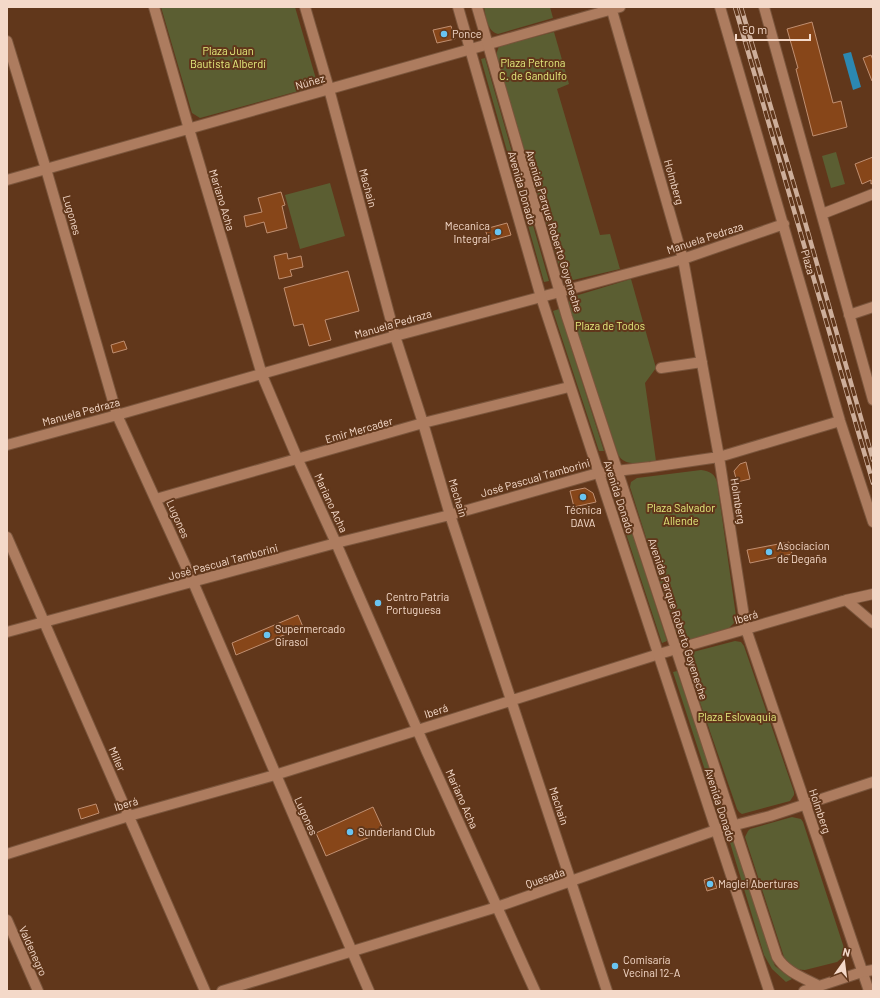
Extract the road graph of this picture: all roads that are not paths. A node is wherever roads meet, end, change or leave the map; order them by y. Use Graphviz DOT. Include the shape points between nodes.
graph roads {
  1 [pos="154,7"];
  2 [pos="305,7"];
  3 [pos="458,7"];
  4 [pos="477,7"];
  5 [pos="720,7"];
  6 [pos="764,7"];
  7 [pos="614,8"];
  8 [pos="7,41"];
  9 [pos="487,44"];
  10 [pos="469,49"];
  11 [pos="329,89"];
  12 [pos="189,129"];
  13 [pos="46,170"];
  14 [pos="7,180"];
  15 [pos="873,194"];
  16 [pos="822,214"];
  17 [pos="784,224"];
  18 [pos="683,259"];
  19 [pos="560,292"];
  20 [pos="541,297"];
  21 [pos="873,307"];
  22 [pos="849,315"];
  23 [pos="395,336"];
  24 [pos="702,362"];
  25 [pos="661,368"];
  26 [pos="262,375"];
  27 [pos="569,388"];
  28 [pos="873,400"];
  29 [pos="118,415"];
  30 [pos="840,421"];
  31 [pos="423,424"];
  32 [pos="7,444"];
  33 [pos="720,457"];
  34 [pos="298,460"];
  35 [pos="617,470"];
  36 [pos="598,473"];
  37 [pos="156,499"];
  38 [pos="450,515"];
  39 [pos="873,522"];
  40 [pos="7,537"];
  41 [pos="336,543"];
  42 [pos="193,582"];
  43 [pos="873,594"];
  44 [pos="846,600"];
  45 [pos="44,623"];
  46 [pos="873,623"];
  47 [pos="746,629"];
  48 [pos="7,632"];
  49 [pos="675,650"];
  50 [pos="659,654"];
  51 [pos="511,699"];
  52 [pos="418,729"];
  53 [pos="275,775"];
  54 [pos="873,782"];
  55 [pos="804,805"];
  56 [pos="129,816"];
  57 [pos="734,825"];
  58 [pos="716,830"];
  59 [pos="7,854"];
  60 [pos="571,881"];
  61 [pos="497,907"];
  62 [pos="7,920"];
  63 [pos="352,951"];
  64 [pos="873,970"];
  65 [pos="862,972"];
  66 [pos="819,986"];
  67 [pos="38,991"];
  68 [pos="205,991"];
  69 [pos="222,991"];
  70 [pos="369,991"];
  71 [pos="534,991"];
  72 [pos="607,991"];
  73 [pos="769,991"];
  74 [pos="804,991"];
  75 [pos="869,991"];
  1 -- 12 [label="street, Mariano Acha"];
  2 -- 11 [label="street, Machain"];
  3 -- 10 [label="street, Avenida Donado"];
  4 -- 9 [label="street, Avenida Parque Roberto Goyeneche"];
  5 -- 17 [label="street, Plaza"];
  6 -- 16 [label="street"];
  7 -- 9 [label="street, Núñez"];
  7 -- 18 [label="street, Holmberg"];
  8 -- 13 [label="street, Lugones"];
  9 -- 10 [label="street, Núñez"];
  9 -- 19 [label="street, Avenida Parque Roberto Goyeneche"];
  10 -- 11 [label="street, Núñez"];
  10 -- 20 [label="street, Avenida Donado"];
  11 -- 12 [label="street, Núñez"];
  11 -- 23 [label="street, Machain"];
  12 -- 13 [label="street, Núñez"];
  12 -- 26 [label="street, Mariano Acha"];
  13 -- 14 [label="street, Núñez"];
  13 -- 29 [label="street, Lugones"];
  15 -- 16 [label="street"];
  16 -- 22 [label="street"];
  17 -- 18 [label="street, Manuela Pedraza"];
  17 -- 30 [label="street, Plaza"];
  18 -- 19 [label="street, Manuela Pedraza"];
  18 -- 24 [label="street, Holmberg"];
  19 -- 20 [label="street, Manuela Pedraza"];
  19 -- 35 [label="street, Avenida Parque Roberto Goyeneche"];
  20 -- 23 [label="street, Manuela Pedraza"];
  20 -- 27 [label="street, Avenida Donado"];
  21 -- 22 [label="street"];
  22 -- 28 [label="street"];
  23 -- 26 [label="street, Manuela Pedraza"];
  23 -- 31 [label="street, Machain"];
  24 -- 25 [label="street"];
  24 -- 33 [label="street, Holmberg"];
  26 -- 29 [label="street, Manuela Pedraza"];
  26 -- 34 [label="street, Mariano Acha"];
  27 -- 31 [label="street, Emir Mercader"];
  27 -- 36 [label="street, Avenida Donado"];
  29 -- 32 [label="street, Manuela Pedraza"];
  29 -- 37 [label="street, Lugones"];
  30 -- 33 [label="street, José Pascual Tamborini"];
  30 -- 39 [label="street, Plaza"];
  31 -- 34 [label="street, Emir Mercader"];
  31 -- 38 [label="street, Machain"];
  33 -- 35 [label="street, José Pascual Tamborini"];
  33 -- 47 [label="street, Holmberg"];
  34 -- 37 [label="street, Emir Mercader"];
  34 -- 41 [label="street, Mariano Acha"];
  35 -- 36 [label="street, José Pascual Tamborini"];
  35 -- 49 [label="street, Avenida Parque Roberto Goyeneche"];
  36 -- 38 [label="street, José Pascual Tamborini"];
  36 -- 50 [label="street, Avenida Donado"];
  37 -- 42 [label="street, Lugones"];
  38 -- 41 [label="street, José Pascual Tamborini"];
  38 -- 51 [label="street, Machain"];
  40 -- 45 [label="street, Miller"];
  41 -- 42 [label="street, José Pascual Tamborini"];
  41 -- 52 [label="street, Mariano Acha"];
  42 -- 45 [label="street, José Pascual Tamborini"];
  42 -- 53 [label="street, Lugones"];
  43 -- 44 [label="street, Iberá"];
  44 -- 46 [label="street"];
  44 -- 47 [label="street, Iberá"];
  45 -- 48 [label="street, José Pascual Tamborini"];
  45 -- 56 [label="street, Miller"];
  47 -- 49 [label="street, Iberá"];
  47 -- 55 [label="street, Holmberg"];
  49 -- 50 [label="street, Iberá"];
  49 -- 57 [label="street, Avenida Parque Roberto Goyeneche"];
  50 -- 51 [label="street, Iberá"];
  50 -- 58 [label="street, Avenida Donado"];
  51 -- 52 [label="street, Iberá"];
  51 -- 60 [label="street, Machain"];
  52 -- 53 [label="street, Iberá"];
  52 -- 61 [label="street, Mariano Acha"];
  53 -- 56 [label="street, Iberá"];
  53 -- 63 [label="street, Lugones"];
  54 -- 55 [label="street, Quesada"];
  55 -- 57 [label="street, Quesada"];
  55 -- 65 [label="street, Holmberg"];
  56 -- 59 [label="street, Iberá"];
  56 -- 68 [label="street, Miller"];
  57 -- 58 [label="street, Quesada"];
  57 -- 66 [label="street, Avenida Parque Roberto Goyeneche" via="777,957 790,971"];
  58 -- 60 [label="street, Quesada"];
  58 -- 73 [label="street, Avenida Donado"];
  60 -- 61 [label="street, Quesada"];
  60 -- 72 [label="street, Machain"];
  61 -- 63 [label="street, Quesada"];
  61 -- 71 [label="street, Mariano Acha"];
  62 -- 67 [label="street, Valdenegro"];
  63 -- 69 [label="street, Quesada"];
  63 -- 70 [label="street, Lugones"];
  64 -- 65 [label="street"];
  65 -- 66 [label="street"];
  65 -- 75 [label="street, Holmberg"];
  66 -- 74 [label="street"];
}
